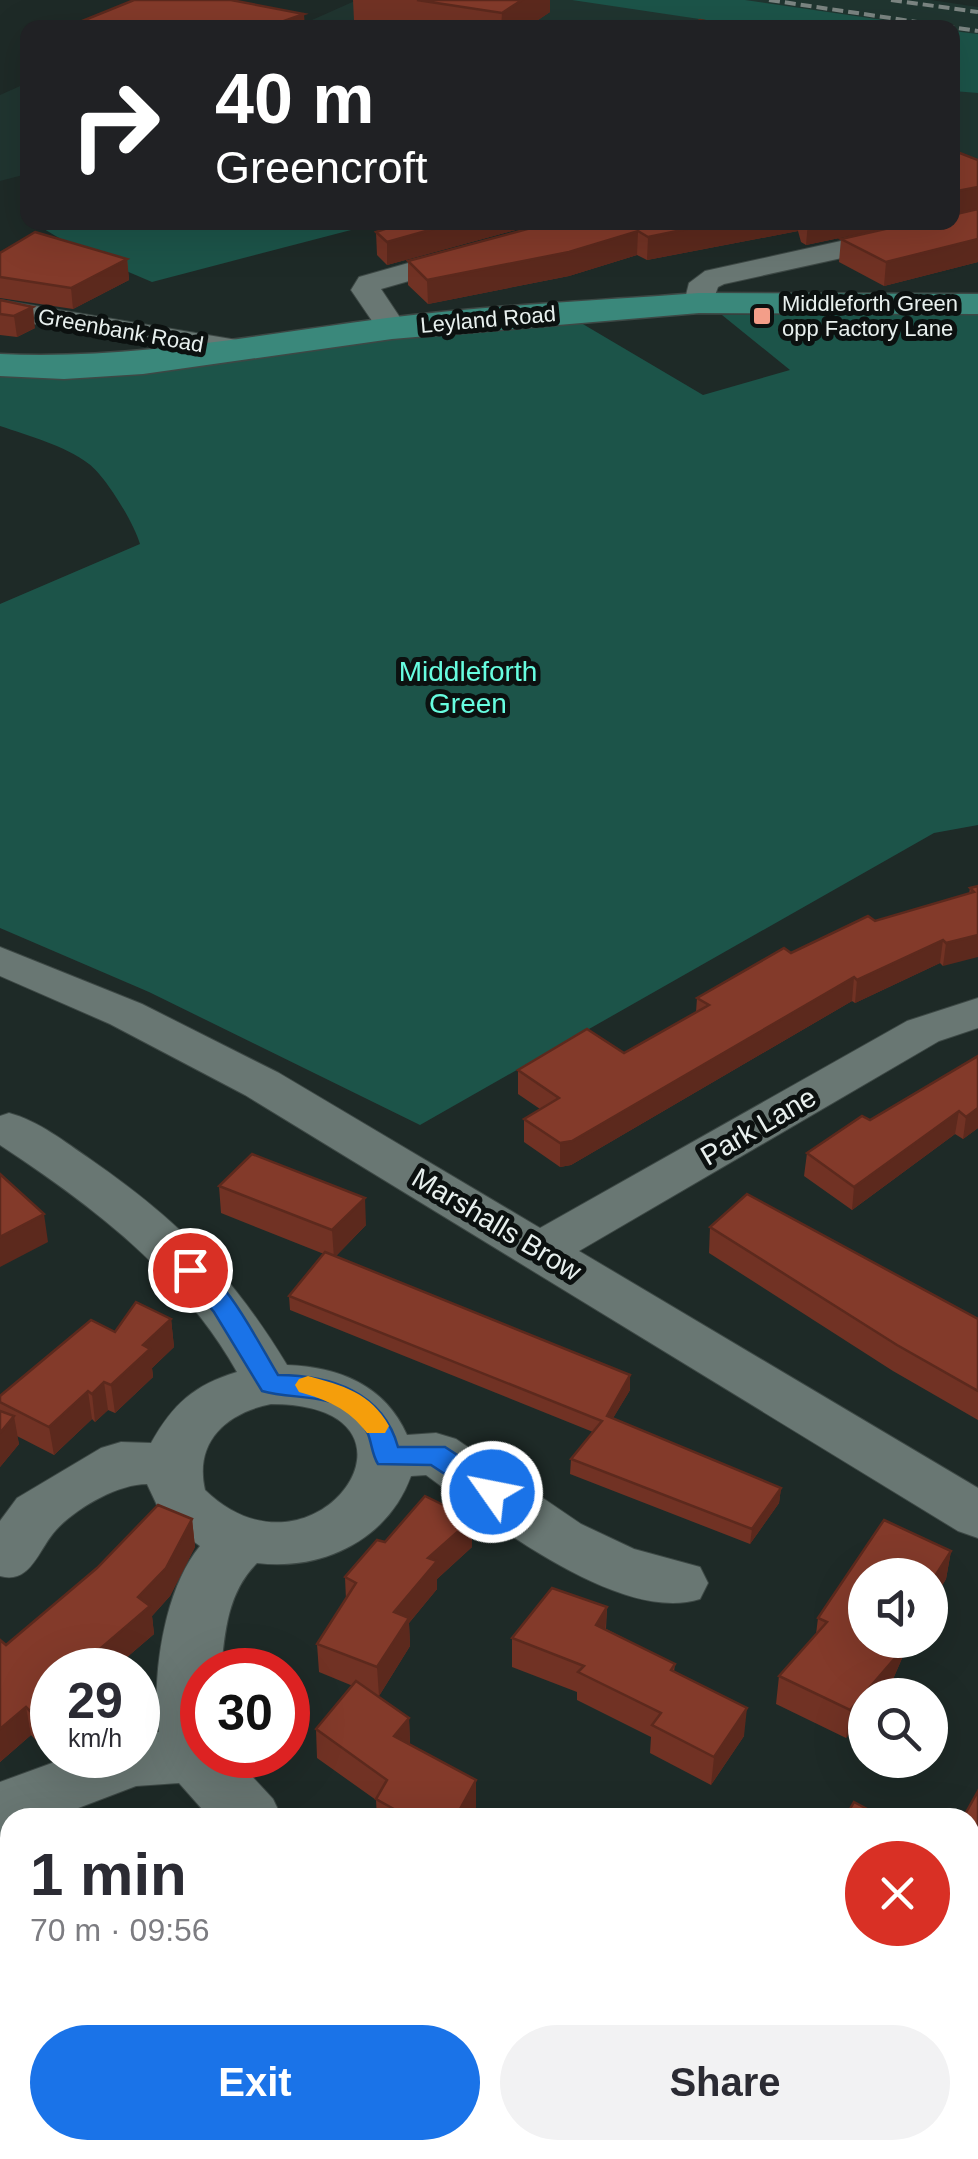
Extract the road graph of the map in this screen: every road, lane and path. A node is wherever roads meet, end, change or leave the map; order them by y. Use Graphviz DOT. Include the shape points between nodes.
graph roads {
  1 [pos="938,230"];
  2 [pos="492,248"];
  3 [pos="700,303"];
  4 [pos="978,304"];
  5 [pos="0,308"];
  6 [pos="392,328"];
  7 [pos="243,350"];
  8 [pos="0,365"];
  9 [pos="0,960"];
  10 [pos="978,1012"];
  11 [pos="9,1129"];
  12 [pos="542,1250"];
  13 [pos="271,1384"];
  14 [pos="387,1457"];
  15 [pos="172,1464"];
  16 [pos="978,1516"];
  17 [pos="243,1540"];
  18 [pos="6,1556"];
  19 [pos="679,1583"];
  20 [pos="193,1648"];
  21 [pos="180,1757"];
  22 [pos="214,1778"];
  23 [pos="5,1808"];
  24 [pos="241,1808"];
  1 -- 3 [label="street" via="729,273 704,283"];
  2 -- 6 [label="street" via="369,283 366,290"];
  3 -- 4 [label="main road, Leyland Road"];
  3 -- 6 [label="main road, Leyland Road"];
  5 -- 7 [label="street, Greenbank Road"];
  6 -- 7 [label="main road, Leyland Road"];
  7 -- 8 [label="main road, Leyland Road" via="123,365"];
  9 -- 12 [label="street, Marshalls Brow" via="126,1014 262,1084"];
  10 -- 12 [label="street, Park Lane" via="924,1031"];
  11 -- 13 [label="street" via="77,1172 190,1270 223,1306"];
  12 -- 16 [label="street, Marshalls Brow"];
  13 -- 14 [label="street" via="338,1393 364,1409"];
  13 -- 15 [label="street" via="214,1403 193,1420"];
  14 -- 17 [label="street" via="367,1506 342,1525 312,1538"];
  14 -- 19 [label="street" via="436,1454 560,1540 620,1568"];
  15 -- 17 [label="street" via="190,1511"];
  15 -- 18 [label="street" via="122,1463 78,1486 37,1513"];
  17 -- 20 [label="street" via="217,1566 196,1619"];
  21 -- 23 [label="street" via="134,1760"];
  22 -- 24 [label="street"];
}
